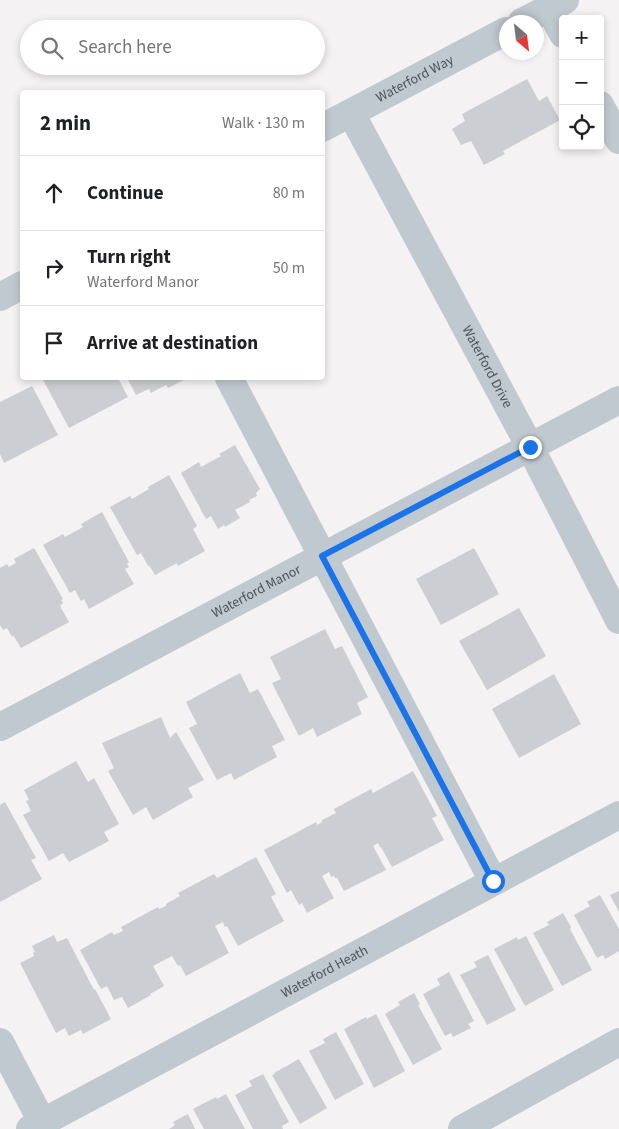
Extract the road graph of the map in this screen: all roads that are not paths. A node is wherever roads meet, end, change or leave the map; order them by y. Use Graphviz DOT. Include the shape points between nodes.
graph roads {
  1 [pos="557,4"];
  2 [pos="536,15"];
  3 [pos="499,35"];
  4 [pos="604,112"];
  5 [pos="351,113"];
  6 [pos="325,126"];
  7 [pos="619,140"];
  8 [pos="20,286"];
  9 [pos="0,297"];
  10 [pos="230,380"];
  11 [pos="619,400"];
  12 [pos="530,447"];
  13 [pos="322,556"];
  14 [pos="619,620"];
  15 [pos="0,727"];
  16 [pos="619,815"];
  17 [pos="493,881"];
  18 [pos="0,1042"];
  19 [pos="619,1042"];
  20 [pos="36,1126"];
  21 [pos="462,1129"];
  1 -- 2 [label="street"];
  3 -- 5 [label="street, Waterford Way"];
  4 -- 7 [label="street"];
  5 -- 6 [label="street, Waterford Way"];
  5 -- 12 [label="street, Waterford Drive"];
  8 -- 9 [label="street"];
  10 -- 13 [label="street"];
  11 -- 12 [label="street, Waterford Manor"];
  12 -- 13 [label="street, Waterford Manor"];
  12 -- 14 [label="street, Waterford Drive"];
  13 -- 15 [label="street, Waterford Manor"];
  13 -- 17 [label="street"];
  16 -- 17 [label="street, Waterford Heath"];
  17 -- 20 [label="street, Waterford Heath"];
  18 -- 20 [label="street"];
  19 -- 21 [label="street"];
}
